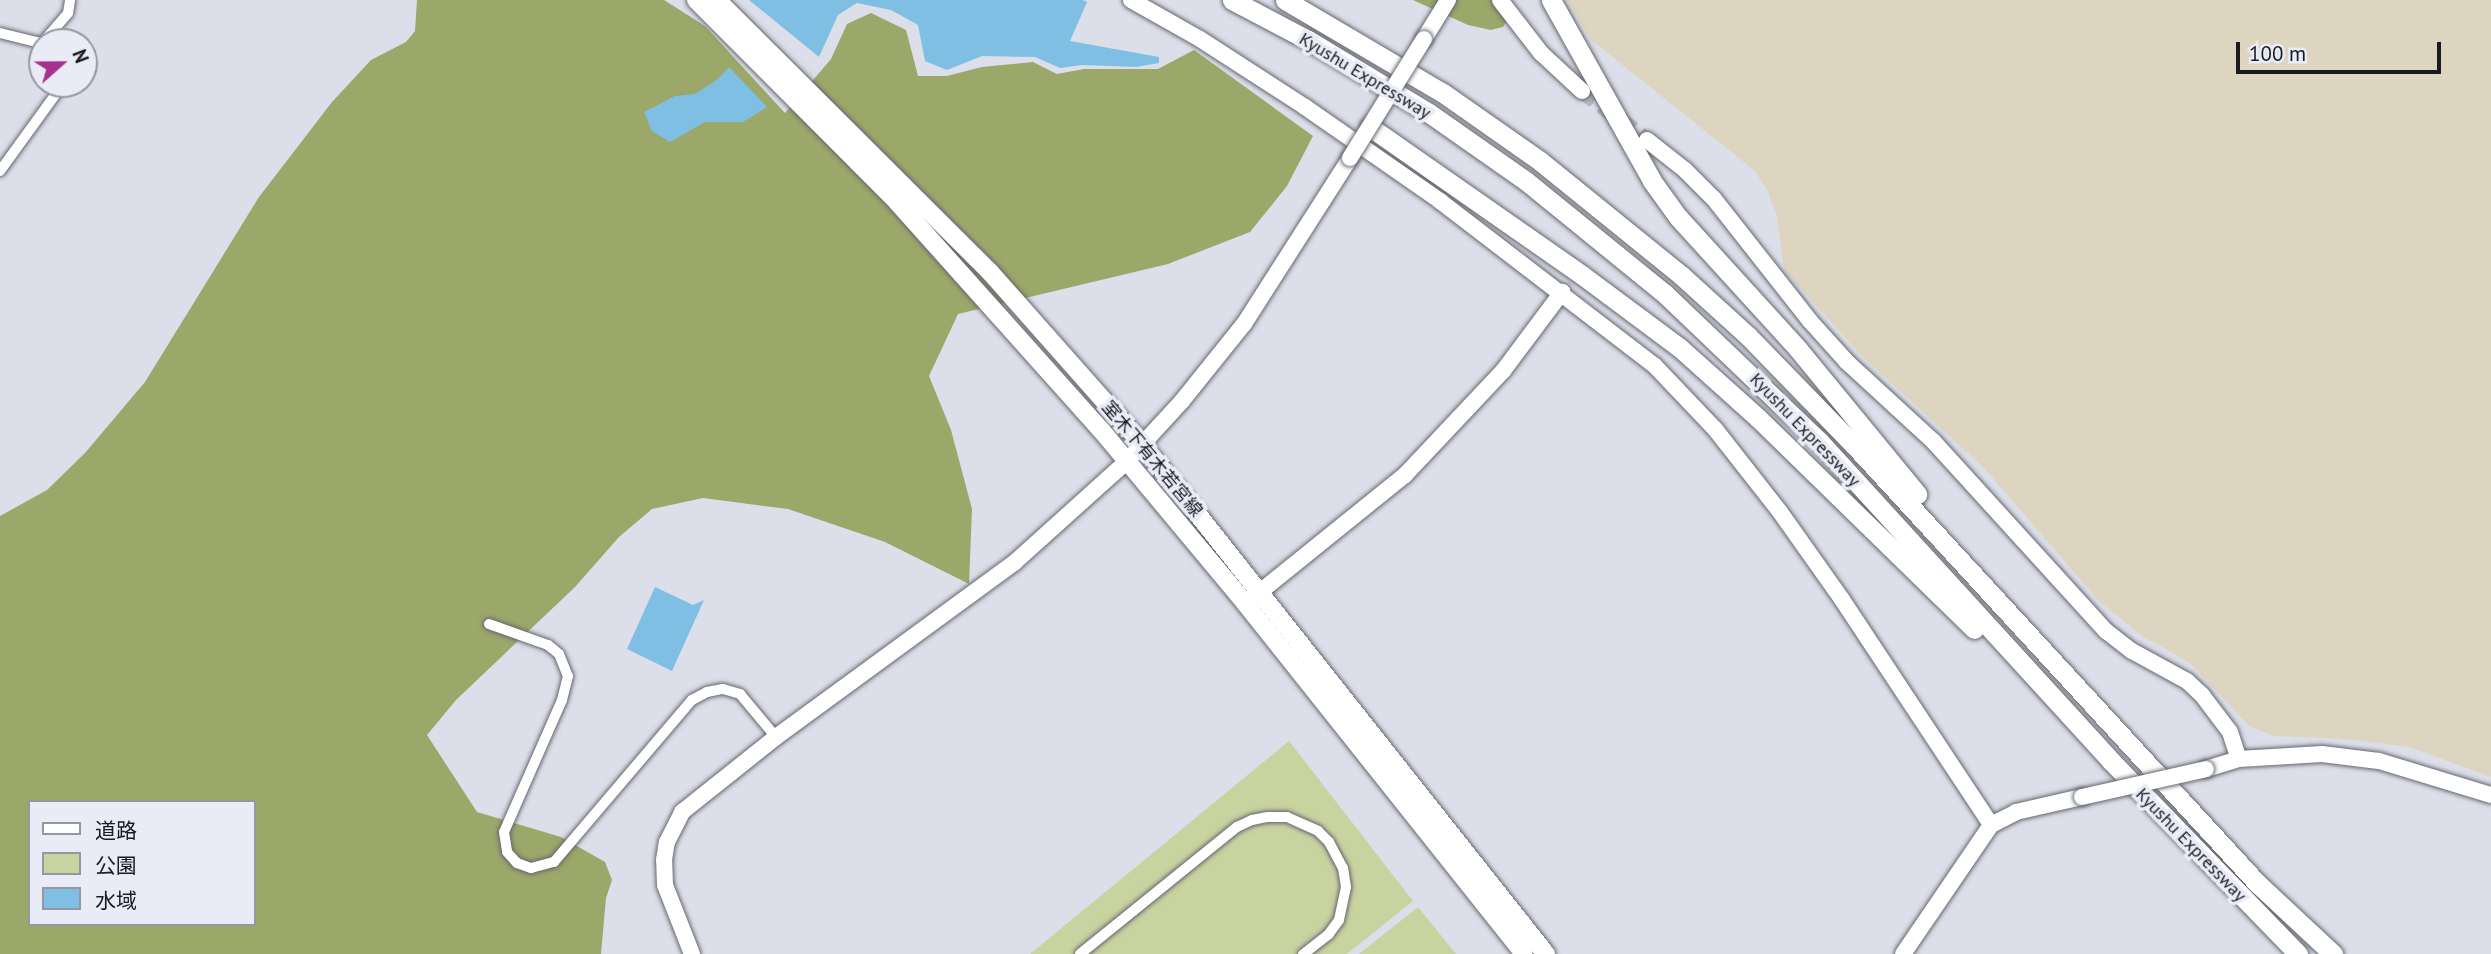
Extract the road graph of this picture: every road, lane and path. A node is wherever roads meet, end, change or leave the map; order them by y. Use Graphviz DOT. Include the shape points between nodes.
graph roads {
  1 [pos="70,0"];
  2 [pos="696,0"];
  3 [pos="717,0"];
  4 [pos="1131,0"];
  5 [pos="1232,0"];
  6 [pos="1285,0"];
  7 [pos="1448,0"];
  8 [pos="1500,0"];
  9 [pos="1551,0"];
  10 [pos="55,28"];
  11 [pos="0,33"];
  12 [pos="28,40"];
  13 [pos="1582,91"];
  14 [pos="53,98"];
  15 [pos="1378,133"];
  16 [pos="1647,140"];
  17 [pos="0,171"];
  18 [pos="1562,292"];
  19 [pos="1142,444"];
  20 [pos="1126,462"];
  21 [pos="1252,598"];
  22 [pos="489,624"];
  23 [pos="2093,706"];
  24 [pos="776,737"];
  25 [pos="2239,759"];
  26 [pos="2110,761"];
  27 [pos="2491,795"];
  28 [pos="1991,825"];
  29 [pos="692,954"];
  30 [pos="1080,954"];
  31 [pos="1303,954"];
  32 [pos="1524,954"];
  33 [pos="1546,954"];
  34 [pos="1903,954"];
  35 [pos="2298,954"];
  36 [pos="2333,954"];
  1 -- 10 [label="street" via="68,13"];
  2 -- 20 [label="main road, 室木下有木若宮線" via="897,202"];
  3 -- 19 [label="main road, 室木下有木若宮線" via="990,272"];
  4 -- 18 [label="street" via="1305,107"];
  5 -- 26 [label="highway, Kyushu Expressway" via="1429,113 1526,181 1665,294 1818,441"];
  6 -- 23 [label="highway, Kyushu Expressway" via="1443,93 1539,161 1682,276 1854,445"];
  7 -- 15 [label="street, bridge"];
  8 -- 13 [label="street" via="1541,53"];
  9 -- 23 [label="highway" via="1652,181 1678,217 1798,349 1875,447 2035,629"];
  11 -- 12 [label="street"];
  14 -- 17 [label="street"];
  15 -- 19 [label="street, bridge" via="1350,158 1244,324"];
  15 -- 26 [label="highway" via="1680,348 1758,418"];
  16 -- 25 [label="street" via="1714,199 1847,362 1933,441 2106,631 2202,695 2230,732"];
  18 -- 21 [label="street" via="1503,371 1405,475"];
  18 -- 28 [label="street" via="1654,365 1715,429 1841,597"];
  19 -- 20 [label="street"];
  19 -- 21 [label="main road, 室木下有木若宮線"];
  20 -- 21 [label="main road, 室木下有木若宮線"];
  20 -- 24 [label="street" via="1015,562"];
  21 -- 32 [label="main road, 室木下有木若宮線"];
  21 -- 33 [label="main road, 室木下有木若宮線"];
  22 -- 24 [label="street" via="548,645 559,654 568,676 562,700 504,832 507,852 531,869 554,862 692,700 723,689 740,694"];
  23 -- 36 [label="highway, Kyushu Expressway" via="2258,884"];
  24 -- 29 [label="street" via="692,801 667,842 665,885"];
  25 -- 27 [label="street" via="2348,756 2410,769"];
  25 -- 28 [label="street, bridge" via="2016,812"];
  26 -- 35 [label="highway, Kyushu Expressway"];
  28 -- 34 [label="street"];
  30 -- 31 [label="street" via="1237,827 1252,820 1287,817 1318,831 1329,842 1343,868 1346,887 1339,920"];
}
